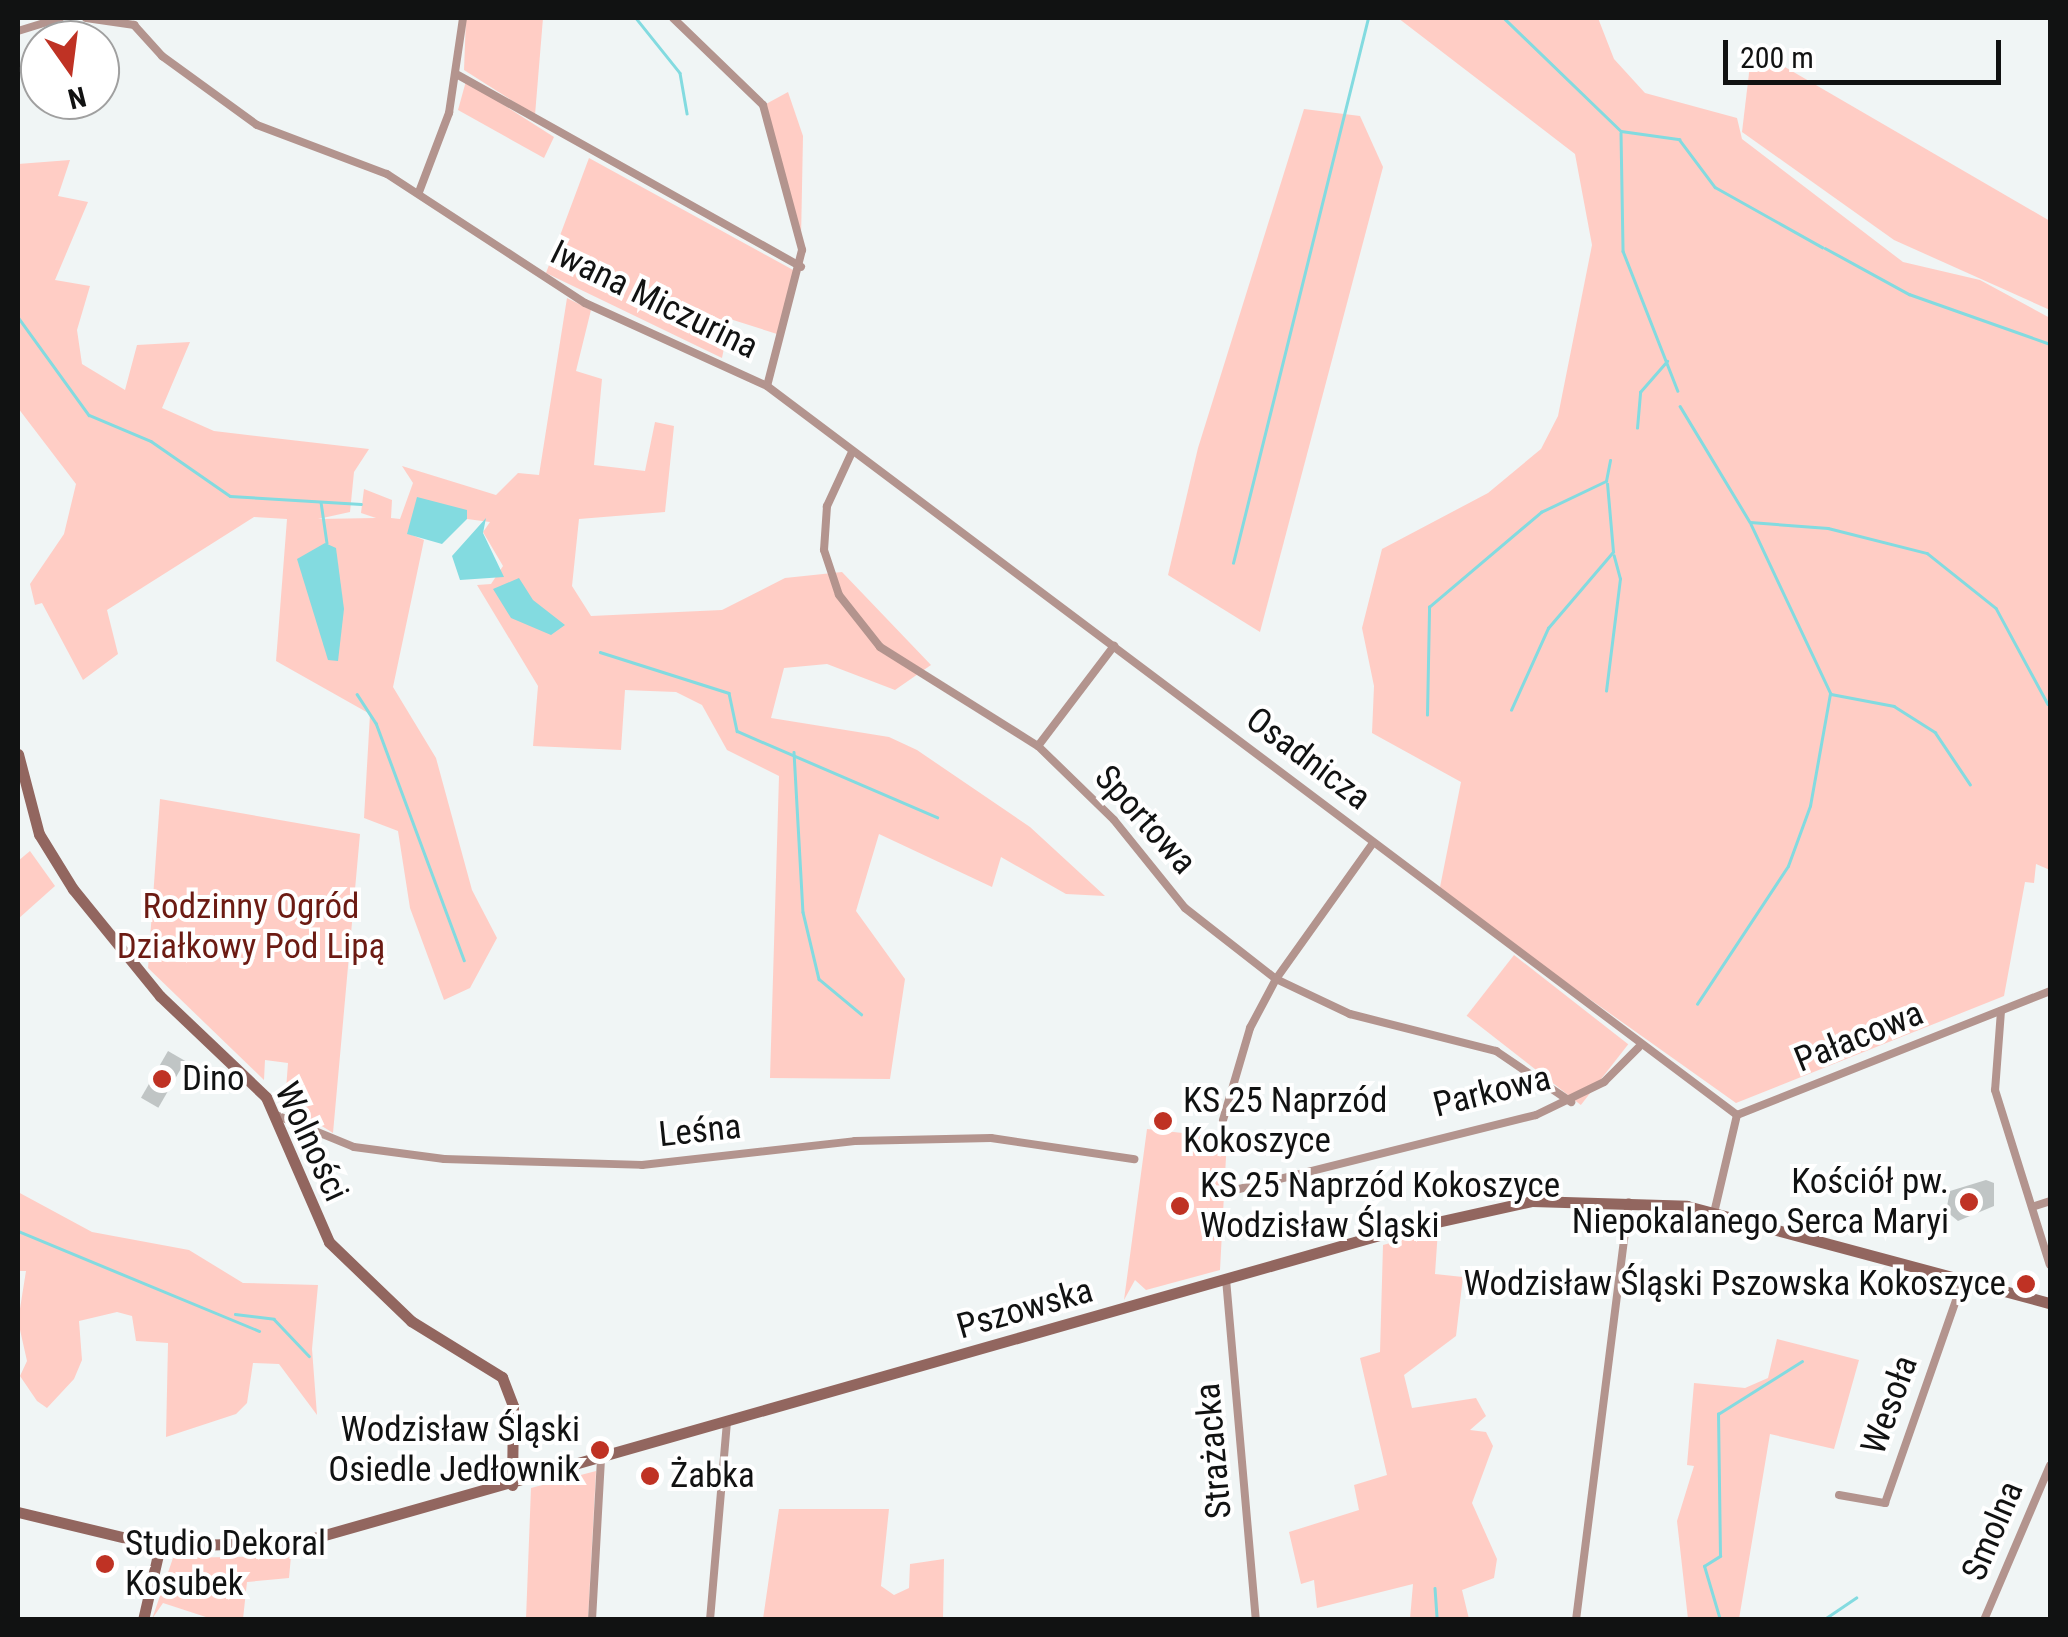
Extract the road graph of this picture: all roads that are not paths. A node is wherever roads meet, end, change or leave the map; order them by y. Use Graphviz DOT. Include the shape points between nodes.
graph roads {
  1 [pos="60,18"];
  2 [pos="86,18"];
  3 [pos="463,18"];
  4 [pos="673,18"];
  5 [pos="135,22"];
  6 [pos="18,31"];
  7 [pos="458,75"];
  8 [pos="419,192"];
  9 [pos="801,267"];
  10 [pos="767,386"];
  11 [pos="852,452"];
  12 [pos="1114,646"];
  13 [pos="1038,746"];
  14 [pos="18,754"];
  15 [pos="1373,843"];
  16 [pos="1276,979"];
  17 [pos="2050,991"];
  18 [pos="2001,1011"];
  19 [pos="1639,1047"];
  20 [pos="1571,1102"];
  21 [pos="276,1116"];
  22 [pos="1737,1116"];
  23 [pos="1224,1120"];
  24 [pos="1134,1160"];
  25 [pos="1227,1192"];
  26 [pos="1629,1200"];
  27 [pos="2050,1201"];
  28 [pos="2032,1207"];
  29 [pos="1714,1212"];
  30 [pos="2050,1265"];
  31 [pos="1226,1279"];
  32 [pos="1963,1280"];
  33 [pos="2050,1303"];
  34 [pos="727,1424"];
  35 [pos="601,1460"];
  36 [pos="2050,1464"];
  37 [pos="512,1485"];
  38 [pos="1839,1495"];
  39 [pos="18,1512"];
  40 [pos="139,1543"];
  41 [pos="160,1546"];
  42 [pos="186,1548"];
  43 [pos="156,1562"];
  44 [pos="143,1620"];
  45 [pos="592,1620"];
  46 [pos="710,1620"];
  47 [pos="1256,1620"];
  48 [pos="1576,1620"];
  49 [pos="1984,1620"];
  1 -- 6 [label="street"];
  2 -- 5 [label="street"];
  3 -- 7 [label="street"];
  4 -- 9 [label="street" via="763,106"];
  5 -- 8 [label="street, Iwana Miczurina" via="162,56 257,125"];
  7 -- 8 [label="street"];
  7 -- 9 [label="street"];
  8 -- 10 [label="street, Iwana Miczurina" via="585,303"];
  9 -- 10 [label="street"];
  10 -- 11 [label="street, Osadnicza"];
  11 -- 12 [label="street, Osadnicza"];
  11 -- 13 [label="street, Sportowa" via="824,531 830,574 850,612 880,647"];
  12 -- 13 [label="street"];
  12 -- 15 [label="street, Osadnicza"];
  13 -- 16 [label="street, Sportowa" via="1114,820 1185,908"];
  14 -- 21 [label="main road, Wolności" via="39,834 72,889 152,987 254,1082"];
  15 -- 16 [label="street"];
  15 -- 19 [label="street, Osadnicza"];
  16 -- 20 [label="street, Sportowa" via="1350,1014 1496,1050"];
  16 -- 23 [label="street" via="1244,1046"];
  17 -- 18 [label="street, Pałacowa"];
  18 -- 22 [label="street, Pałacowa"];
  18 -- 28 [label="street" via="1995,1090"];
  19 -- 20 [label="street, Parkowa"];
  19 -- 22 [label="street, Osadnicza"];
  20 -- 25 [label="street, Parkowa"];
  21 -- 24 [label="street, Leśna" via="354,1147 444,1159 642,1165 855,1141 991,1138"];
  21 -- 37 [label="main road, Wolności" via="302,1194 362,1282 502,1377 513,1406"];
  22 -- 29 [label="street"];
  26 -- 29 [label="main road, Pszowska"];
  26 -- 31 [label="main road, Pszowska" via="1497,1206"];
  26 -- 48 [label="street"];
  27 -- 28 [label="street"];
  28 -- 30 [label="street"];
  29 -- 32 [label="main road, Pszowska"];
  31 -- 34 [label="main road, Pszowska"];
  31 -- 47 [label="street, Strażacka"];
  32 -- 33 [label="main road, Pszowska"];
  32 -- 38 [label="street, Wesoła" via="1885,1504"];
  34 -- 35 [label="main road, Pszowska"];
  34 -- 46 [label="street"];
  35 -- 37 [label="main road, Pszowska"];
  35 -- 45 [label="street"];
  36 -- 49 [label="street, Smolna"];
  37 -- 42 [label="main road, Pszowska" via="300,1542"];
  39 -- 40 [label="main road, Pszowska"];
  40 -- 41 [label="main road, Pszowska"];
  40 -- 43 [label="main road"];
  41 -- 42 [label="main road, Pszowska"];
  41 -- 43 [label="main road"];
  42 -- 43 [label="main road"];
  43 -- 44 [label="main road"];
}
